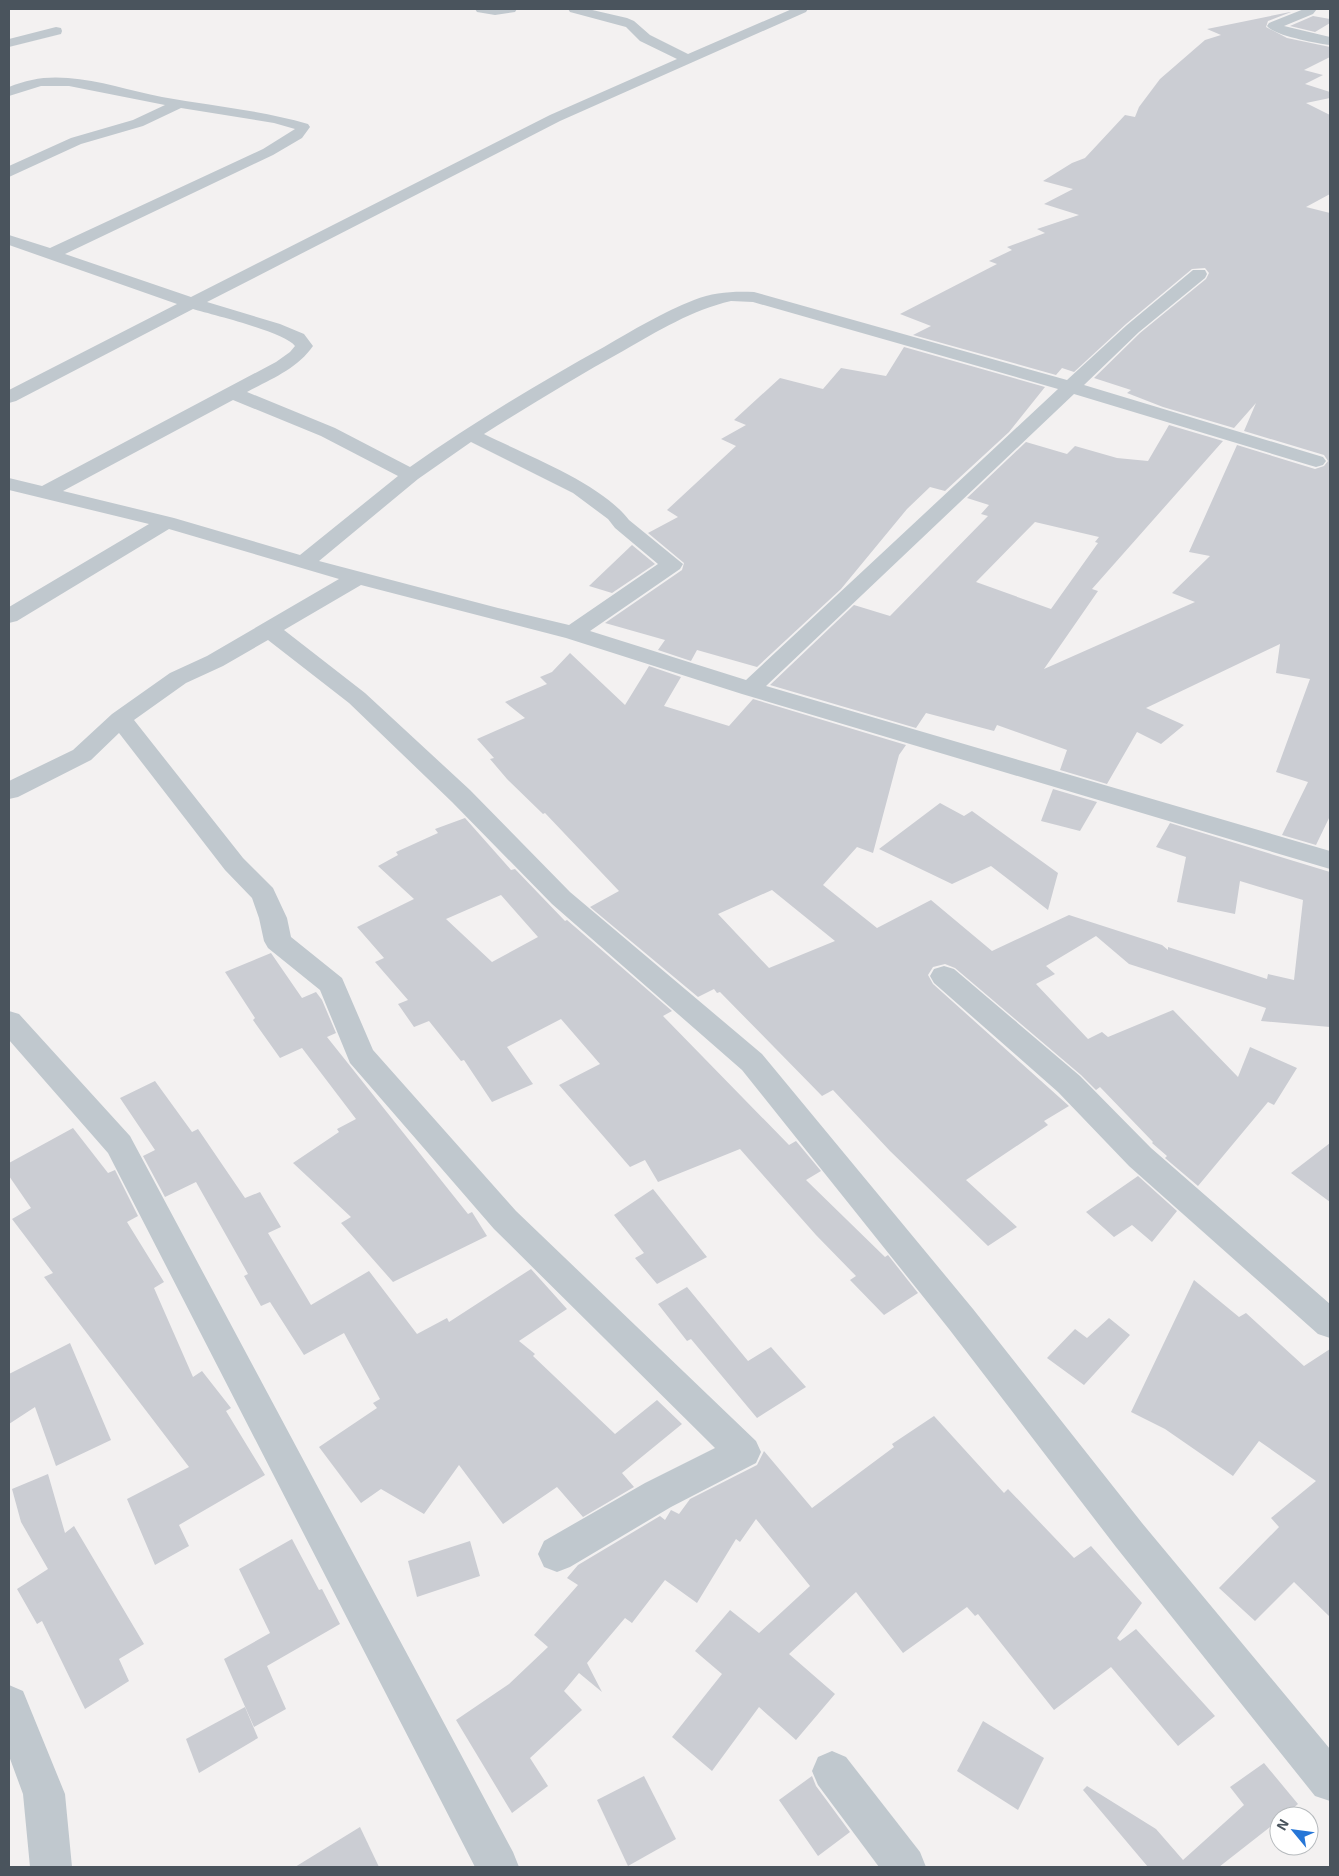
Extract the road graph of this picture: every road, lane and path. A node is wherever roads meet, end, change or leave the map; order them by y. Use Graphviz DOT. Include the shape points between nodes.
graph roads {
  1 [pos="481,9"];
  2 [pos="511,9"];
  3 [pos="574,9"];
  4 [pos="802,9"];
  5 [pos="1312,9"];
  6 [pos="56,31"];
  7 [pos="1329,41"];
  8 [pos="9,43"];
  9 [pos="689,60"];
  10 [pos="9,92"];
  11 [pos="178,104"];
  12 [pos="9,172"];
  13 [pos="9,240"];
  14 [pos="51,254"];
  15 [pos="1199,274"];
  16 [pos="192,303"];
  17 [pos="1071,387"];
  18 [pos="231,392"];
  19 [pos="9,397"];
  20 [pos="470,434"];
  21 [pos="1316,461"];
  22 [pos="411,475"];
  23 [pos="9,484"];
  24 [pos="45,492"];
  25 [pos="167,522"];
  26 [pos="303,562"];
  27 [pos="359,577"];
  28 [pos="9,616"];
  29 [pos="269,630"];
  30 [pos="573,633"];
  31 [pos="750,689"];
  32 [pos="120,719"];
  33 [pos="9,791"];
  34 [pos="1330,860"];
  35 [pos="944,976"];
  36 [pos="9,1022"];
  37 [pos="1330,1324"];
  38 [pos="557,1554"];
  39 [pos="9,1706"];
  40 [pos="832,1771"];
  41 [pos="1330,1781"];
  42 [pos="51,1867"];
  43 [pos="498,1867"];
  44 [pos="905,1867"];
  1 -- 2 [label="street"];
  3 -- 9 [label="street" via="630,24 645,38"];
  4 -- 9 [label="street"];
  5 -- 7 [label="street" via="1273,26"];
  6 -- 8 [label="street"];
  9 -- 16 [label="street" via="555,118"];
  10 -- 11 [label="street" via="29,84 59,81"];
  11 -- 12 [label="street" via="138,123 76,141"];
  11 -- 14 [label="street" via="276,119 303,127 303,130 268,152"];
  13 -- 14 [label="street"];
  14 -- 16 [label="street"];
  15 -- 17 [label="street" via="1158,305"];
  16 -- 18 [label="street" via="274,328 298,338 304,346 282,366"];
  16 -- 19 [label="street"];
  17 -- 20 [label="street" via="754,297 731,296 702,303 661,322"];
  17 -- 21 [label="street"];
  17 -- 31 [label="street"];
  18 -- 22 [label="street" via="328,432"];
  18 -- 24 [label="street"];
  20 -- 22 [label="street"];
  20 -- 30 [label="street" via="580,489 672,564"];
  22 -- 26 [label="street"];
  23 -- 24 [label="street"];
  24 -- 25 [label="street"];
  25 -- 26 [label="street"];
  25 -- 28 [label="street"];
  26 -- 27 [label="street"];
  27 -- 29 [label="street"];
  27 -- 30 [label="street"];
  29 -- 32 [label="street" via="215,662 178,678"];
  29 -- 41 [label="street" via="357,698 561,898 752,1062 961,1318 1129,1536"];
  30 -- 31 [label="street"];
  31 -- 34 [label="street"];
  32 -- 33 [label="street" via="82,755"];
  32 -- 38 [label="street" via="234,864 264,894 278,941 332,985 360,1055 505,1220 743,1452 658,1495"];
  35 -- 37 [label="street" via="1070,1084 1140,1157"];
  36 -- 43 [label="street" via="119,1145"];
  39 -- 42 [label="street" via="44,1794"];
  40 -- 44 [label="street"];
}
